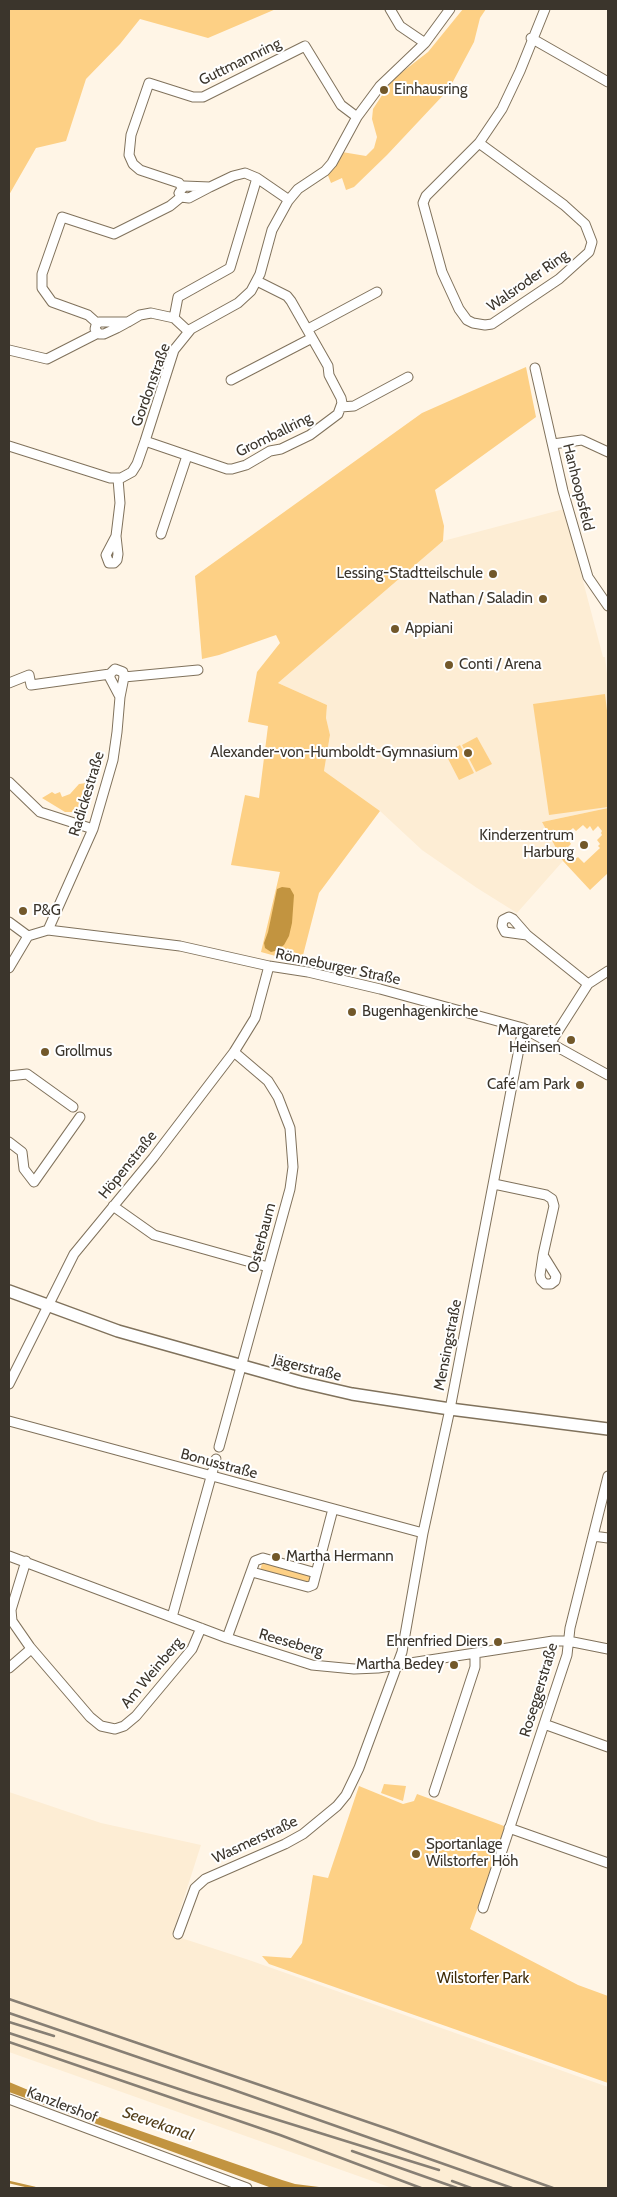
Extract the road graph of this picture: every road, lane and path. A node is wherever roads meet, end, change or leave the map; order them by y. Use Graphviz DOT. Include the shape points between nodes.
graph roads {
  1 [pos="390,9"];
  2 [pos="450,9"];
  3 [pos="545,9"];
  4 [pos="531,38"];
  5 [pos="426,43"];
  6 [pos="608,82"];
  7 [pos="357,117"];
  8 [pos="479,143"];
  9 [pos="258,178"];
  10 [pos="182,187"];
  11 [pos="210,187"];
  12 [pos="181,197"];
  13 [pos="289,200"];
  14 [pos="257,281"];
  15 [pos="377,292"];
  16 [pos="174,318"];
  17 [pos="128,322"];
  18 [pos="97,323"];
  19 [pos="308,329"];
  20 [pos="188,331"];
  21 [pos="98,333"];
  22 [pos="312,338"];
  23 [pos="9,350"];
  24 [pos="535,368"];
  25 [pos="408,377"];
  26 [pos="231,380"];
  27 [pos="341,407"];
  28 [pos="145,442"];
  29 [pos="553,444"];
  30 [pos="9,446"];
  31 [pos="608,452"];
  32 [pos="187,456"];
  33 [pos="118,478"];
  34 [pos="161,534"];
  35 [pos="116,536"];
  36 [pos="608,606"];
  37 [pos="198,670"];
  38 [pos="110,674"];
  39 [pos="124,677"];
  40 [pos="9,683"];
  41 [pos="120,697"];
  42 [pos="9,782"];
  43 [pos="93,830"];
  44 [pos="9,922"];
  45 [pos="48,930"];
  46 [pos="28,936"];
  47 [pos="527,936"];
  48 [pos="270,966"];
  49 [pos="9,968"];
  50 [pos="608,971"];
  51 [pos="588,984"];
  52 [pos="523,1028"];
  53 [pos="551,1042"];
  54 [pos="234,1052"];
  55 [pos="608,1075"];
  56 [pos="9,1076"];
  57 [pos="73,1107"];
  58 [pos="80,1117"];
  59 [pos="9,1142"];
  60 [pos="494,1184"];
  61 [pos="113,1206"];
  62 [pos="544,1255"];
  63 [pos="268,1267"];
  64 [pos="9,1291"];
  65 [pos="47,1305"];
  66 [pos="241,1367"];
  67 [pos="9,1384"];
  68 [pos="450,1409"];
  69 [pos="9,1421"];
  70 [pos="608,1429"];
  71 [pos="219,1447"];
  72 [pos="216,1459"];
  73 [pos="211,1476"];
  74 [pos="608,1476"];
  75 [pos="333,1509"];
  76 [pos="423,1533"];
  77 [pos="593,1536"];
  78 [pos="608,1538"];
  79 [pos="9,1556"];
  80 [pos="26,1562"];
  81 [pos="252,1572"];
  82 [pos="316,1573"];
  83 [pos="172,1617"];
  84 [pos="201,1628"];
  85 [pos="227,1638"];
  86 [pos="568,1641"];
  87 [pos="32,1649"];
  88 [pos="608,1649"];
  89 [pos="475,1654"];
  90 [pos="397,1665"];
  91 [pos="9,1668"];
  92 [pos="544,1724"];
  93 [pos="608,1747"];
  94 [pos="434,1792"];
  95 [pos="509,1828"];
  96 [pos="608,1863"];
  97 [pos="482,1908"];
  98 [pos="178,1934"];
  99 [pos="9,2100"];
  100 [pos="247,2188"];
  1 -- 5 [label="street" via="400,26"];
  2 -- 5 [label="street, Gordonstraße"];
  3 -- 4 [label="street"];
  4 -- 6 [label="street"];
  4 -- 8 [label="street" via="502,109"];
  5 -- 7 [label="street, Gordonstraße" via="384,80"];
  7 -- 10 [label="street, Guttmannring" via="341,105 305,46 203,98 149,82 131,135 130,160 140,170 179,183"];
  7 -- 13 [label="street, Gordonstraße" via="332,163"];
  8 -- 8 [label="street, Walsroder Ring" via="426,196 423,203 442,272 456,302 467,320 484,325 492,324 519,307 572,269 589,252 592,242 585,224 564,205"];
  9 -- 11 [label="street" via="242,173"];
  9 -- 13 [label="street"];
  9 -- 16 [label="street" via="230,268 178,297"];
  10 -- 11 [label="street"];
  10 -- 12 [label="street" via="178,193"];
  11 -- 12 [label="street" via="189,198"];
  12 -- 18 [label="street" via="170,206 114,234 62,218 42,274 42,288 52,302 88,315"];
  13 -- 14 [label="street, Gordonstraße" via="272,230"];
  14 -- 19 [label="street" via="290,298"];
  14 -- 20 [label="street, Gordonstraße" via="238,303"];
  15 -- 19 [label="street"];
  16 -- 17 [label="street" via="146,314"];
  16 -- 20 [label="street"];
  17 -- 18 [label="street"];
  17 -- 21 [label="street" via="110,332"];
  18 -- 21 [label="street"];
  19 -- 22 [label="street"];
  20 -- 28 [label="street, Gordonstraße" via="174,350"];
  21 -- 23 [label="street" via="47,359"];
  22 -- 26 [label="street"];
  22 -- 27 [label="street" via="328,366 341,398"];
  24 -- 29 [label="street, Hanhoopsfeld"];
  25 -- 27 [label="street" via="354,406"];
  27 -- 32 [label="street, Gromballring" via="332,420 310,435 238,468 226,469"];
  28 -- 32 [label="street, Gromballring"];
  28 -- 33 [label="street, Gordonstraße" via="134,470"];
  29 -- 31 [label="street" via="582,440"];
  29 -- 36 [label="street, Hanhoopsfeld" via="588,577"];
  30 -- 33 [label="street" via="104,477"];
  32 -- 34 [label="street"];
  33 -- 35 [label="street" via="120,503"];
  37 -- 39 [label="street"];
  38 -- 39 [label="street" via="115,669 123,672"];
  38 -- 40 [label="street" via="31,685 30,675"];
  38 -- 41 [label="street"];
  39 -- 41 [label="street, Radickestraße"];
  41 -- 43 [label="street, Radickestraße" via="113,760"];
  42 -- 43 [label="street" via="40,812"];
  43 -- 45 [label="street, Radickestraße"];
  44 -- 46 [label="street"];
  45 -- 46 [label="street"];
  45 -- 48 [label="street, Rönneburger Straße" via="180,946"];
  46 -- 49 [label="street"];
  47 -- 51 [label="street"];
  48 -- 52 [label="street, Rönneburger Straße" via="380,989"];
  48 -- 54 [label="street, Höpenstraße" via="255,1018"];
  50 -- 51 [label="street"];
  51 -- 53 [label="street"];
  52 -- 53 [label="street, Rönneburger Straße"];
  52 -- 60 [label="street, Mensingstraße"];
  53 -- 55 [label="street, Rönneburger Straße"];
  54 -- 61 [label="street, Höpenstraße"];
  54 -- 63 [label="street, Osterbaum" via="272,1086 291,1133 292,1179"];
  56 -- 57 [label="street" via="27,1074"];
  58 -- 59 [label="street" via="34,1182 24,1169 22,1152"];
  60 -- 62 [label="street" via="552,1198 554,1206"];
  60 -- 68 [label="street, Mensingstraße"];
  61 -- 63 [label="street" via="154,1235"];
  61 -- 65 [label="street, Höpenstraße" via="74,1254"];
  63 -- 66 [label="street, Osterbaum"];
  64 -- 65 [label="street, Jägerstraße"];
  65 -- 66 [label="street, Jägerstraße" via="118,1331"];
  65 -- 67 [label="street, Höpenstraße"];
  66 -- 68 [label="street, Jägerstraße" via="352,1394"];
  66 -- 71 [label="street, Osterbaum"];
  68 -- 70 [label="street, Jägerstraße"];
  68 -- 76 [label="street, Mensingstraße"];
  69 -- 73 [label="street, Bonusstraße"];
  72 -- 73 [label="street"];
  73 -- 75 [label="street, Bonusstraße"];
  73 -- 83 [label="street"];
  74 -- 77 [label="street, Roseggerstraße"];
  75 -- 76 [label="street, Bonusstraße"];
  75 -- 82 [label="street"];
  76 -- 90 [label="street, Mensingstraße"];
  77 -- 78 [label="street"];
  77 -- 86 [label="street, Roseggerstraße"];
  79 -- 80 [label="street, Reeseberg"];
  80 -- 83 [label="street, Reeseberg"];
  80 -- 87 [label="street, Am Weinberg" via="10,1616"];
  81 -- 82 [label="street" via="255,1561 263,1558"];
  81 -- 82 [label="street" via="308,1587 313,1585"];
  81 -- 85 [label="street"];
  83 -- 84 [label="street, Reeseberg"];
  84 -- 85 [label="street, Reeseberg"];
  84 -- 87 [label="street, Am Weinberg" via="192,1649 163,1685 136,1716 115,1729 95,1722"];
  85 -- 90 [label="street, Reeseberg" via="312,1665 354,1670"];
  86 -- 88 [label="street, Reeseberg"];
  86 -- 89 [label="street, Reeseberg"];
  86 -- 92 [label="street, Roseggerstraße" via="567,1655"];
  87 -- 91 [label="street"];
  89 -- 90 [label="street, Reeseberg"];
  89 -- 94 [label="street" via="475,1667"];
  90 -- 98 [label="street, Wasmerstraße" via="346,1795 303,1834 205,1879 195,1888"];
  92 -- 93 [label="street"];
  92 -- 95 [label="street, Roseggerstraße"];
  95 -- 96 [label="street"];
  95 -- 97 [label="street, Roseggerstraße"];
  99 -- 100 [label="street, Kanzlershof"];
}
